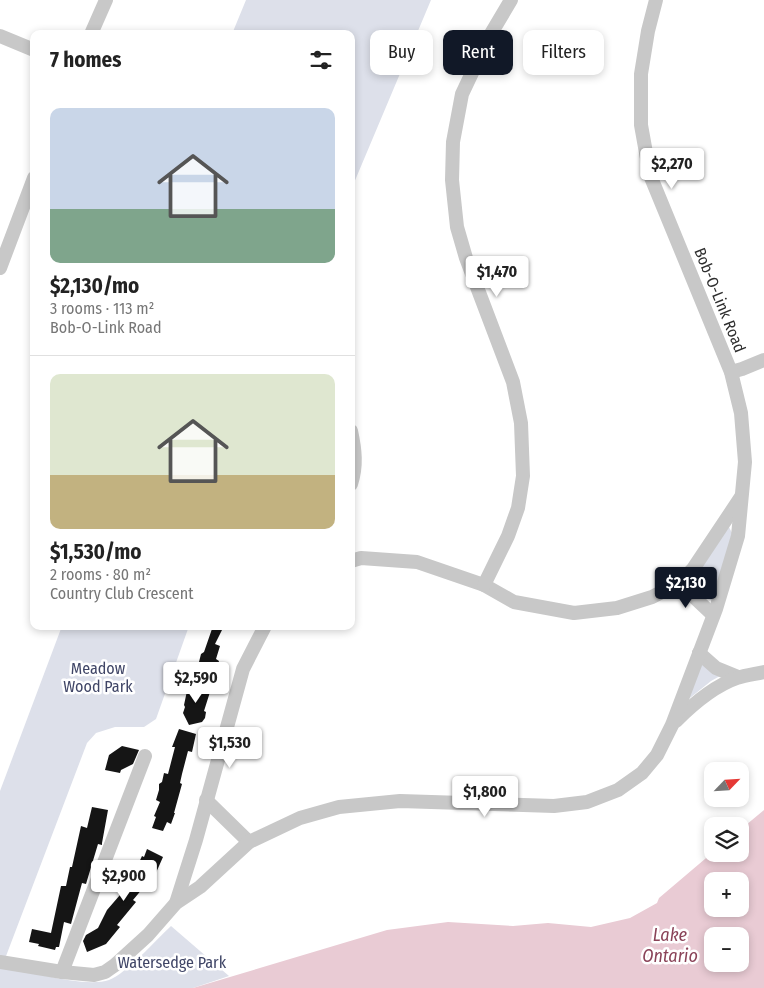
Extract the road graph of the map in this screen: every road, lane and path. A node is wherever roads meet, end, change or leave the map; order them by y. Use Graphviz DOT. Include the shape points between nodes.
graph roads {
  1 [pos="106,0"];
  2 [pos="511,0"];
  3 [pos="656,0"];
  4 [pos="93,30"];
  5 [pos="0,36"];
  6 [pos="30,48"];
  7 [pos="30,189"];
  8 [pos="0,268"];
  9 [pos="764,360"];
  10 [pos="731,372"];
  11 [pos="355,448"];
  12 [pos="355,465"];
  13 [pos="742,495"];
  14 [pos="355,556"];
  15 [pos="679,583"];
  16 [pos="484,585"];
  17 [pos="713,615"];
  18 [pos="263,630"];
  19 [pos="699,653"];
  20 [pos="764,672"];
  21 [pos="738,677"];
  22 [pos="672,725"];
  23 [pos="145,756"];
  24 [pos="206,800"];
  25 [pos="249,842"];
  26 [pos="176,904"];
  27 [pos="0,962"];
  28 [pos="62,972"];
  1 -- 4 [label="street"];
  2 -- 16 [label="street" via="462,94 453,142 452,180 458,227 466,258 513,382 521,423 523,476 518,508"];
  3 -- 10 [label="street, Bob-O-Link Road" via="641,74 641,125 650,175"];
  5 -- 6 [label="street"];
  7 -- 8 [label="street"];
  9 -- 10 [label="street"];
  10 -- 13 [label="street, Bob-O-Link Road" via="744,438"];
  11 -- 12 [label="street"];
  13 -- 15 [label="street" via="693,569"];
  13 -- 17 [label="street, Bob-O-Link Road" via="738,536"];
  14 -- 16 [label="street" via="417,562"];
  15 -- 16 [label="street" via="652,597 617,608 574,613 514,602"];
  15 -- 17 [label="street"];
  17 -- 19 [label="street, Bob-O-Link Road"];
  18 -- 24 [label="street" via="243,669"];
  19 -- 21 [label="street" via="716,668"];
  19 -- 22 [label="street, Bob-O-Link Road"];
  20 -- 21 [label="street"];
  21 -- 22 [label="street" via="714,690"];
  22 -- 25 [label="street, Bob-O-Link Road" via="657,755 642,773 618,790 587,802 554,806 400,801 339,807 300,818"];
  23 -- 28 [label="street"];
  24 -- 25 [label="street"];
  24 -- 26 [label="street"];
  25 -- 26 [label="street, Bob-O-Link Road" via="200,887"];
  26 -- 28 [label="street" via="148,935 105,972"];
  27 -- 28 [label="street"];
}
